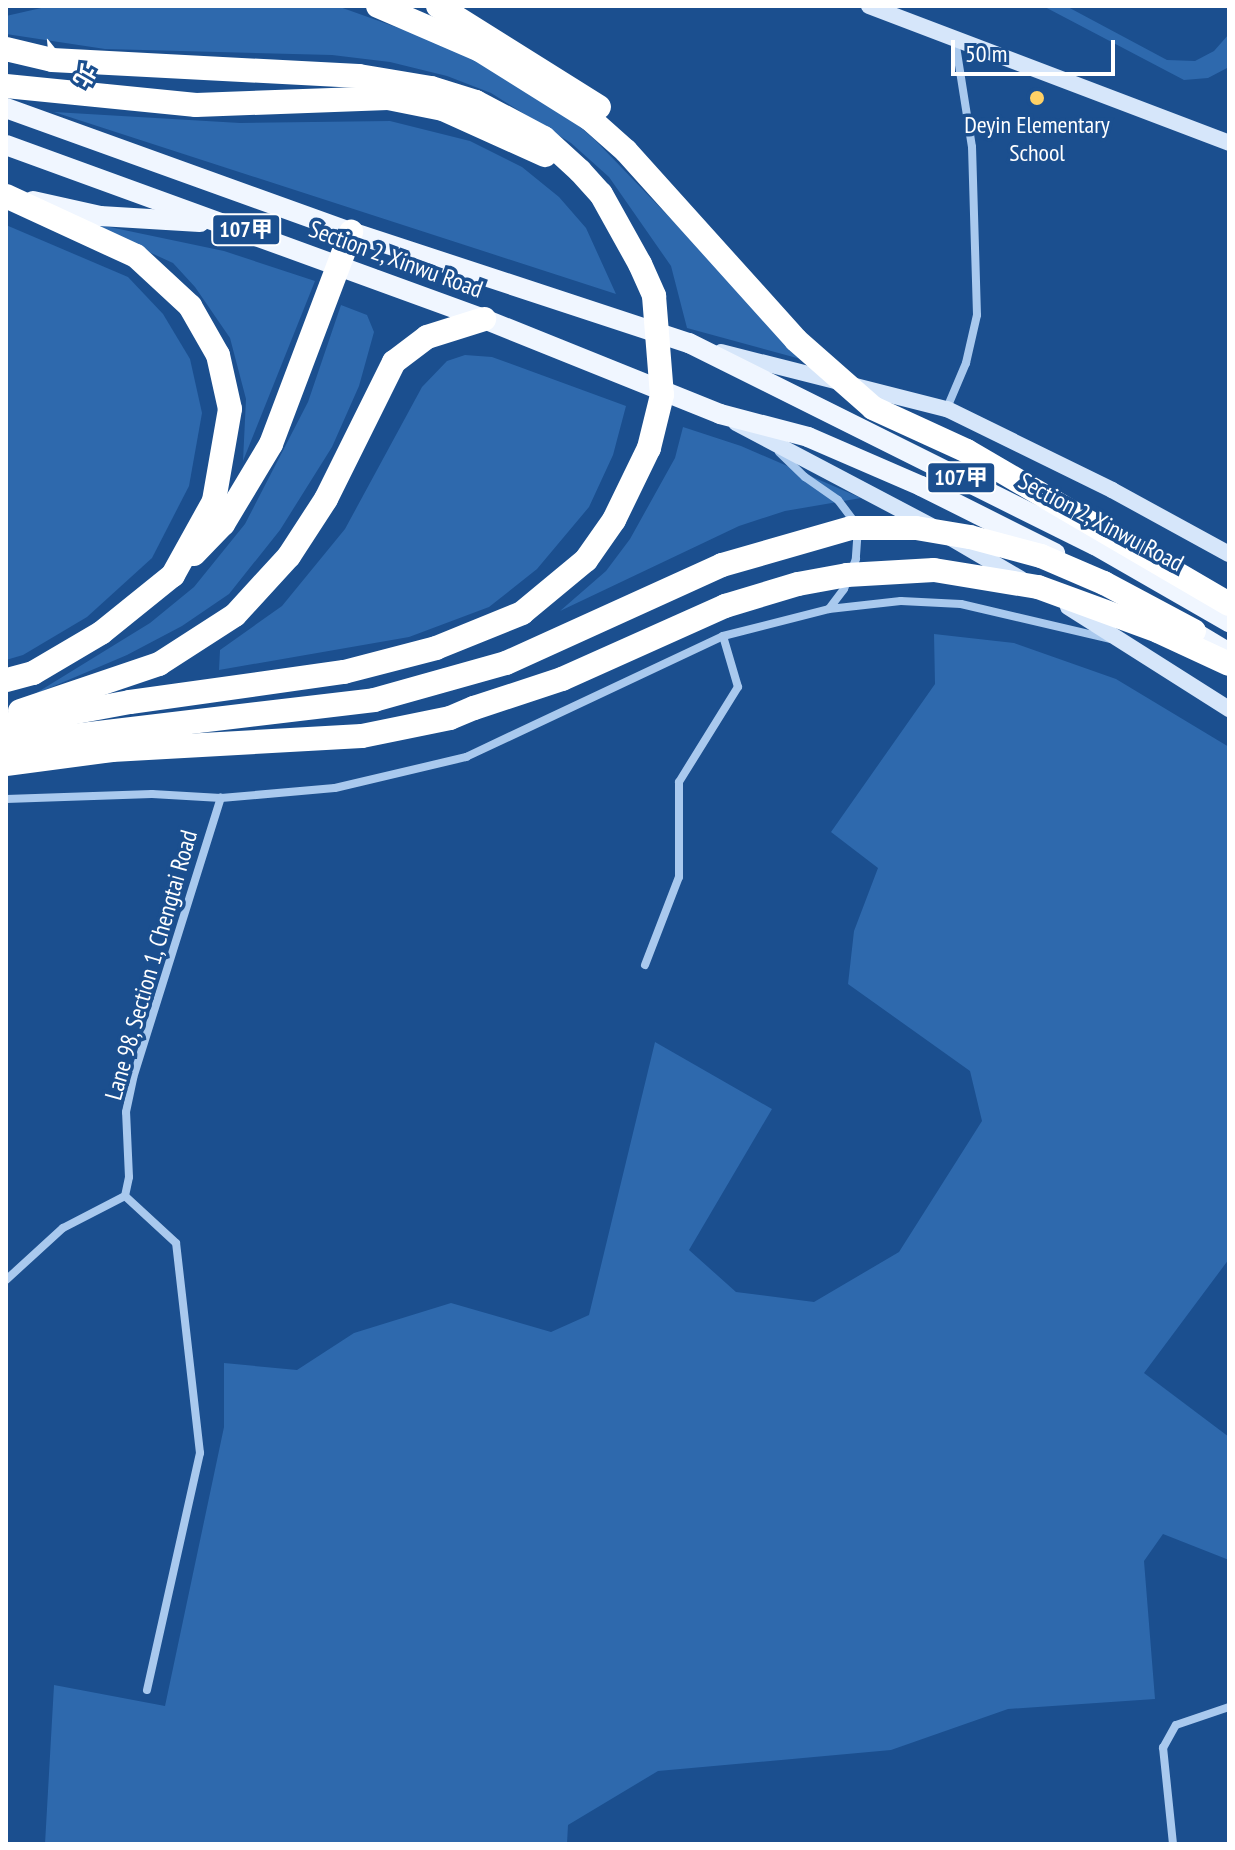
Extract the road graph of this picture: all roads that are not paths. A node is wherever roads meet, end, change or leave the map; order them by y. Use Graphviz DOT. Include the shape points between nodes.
graph roads {
  1 [pos="378,6"];
  2 [pos="438,6"];
  3 [pos="869,6"];
  4 [pos="954,37"];
  5 [pos="6,49"];
  6 [pos="6,86"];
  7 [pos="6,108"];
  8 [pos="1229,143"];
  9 [pos="6,145"];
  10 [pos="580,171"];
  11 [pos="6,196"];
  12 [pos="223,224"];
  13 [pos="351,232"];
  14 [pos="336,265"];
  15 [pos="484,319"];
  16 [pos="689,343"];
  17 [pos="947,409"];
  18 [pos="720,414"];
  19 [pos="765,439"];
  20 [pos="967,451"];
  21 [pos="1229,554"];
  22 [pos="173,575"];
  23 [pos="1229,604"];
  24 [pos="829,609"];
  25 [pos="1229,622"];
  26 [pos="723,636"];
  27 [pos="1129,643"];
  28 [pos="1229,653"];
  29 [pos="1229,664"];
  30 [pos="6,680"];
  31 [pos="1229,709"];
  32 [pos="6,716"];
  33 [pos="6,725"];
  34 [pos="6,744"];
  35 [pos="6,764"];
  36 [pos="221,798"];
  37 [pos="6,799"];
  38 [pos="645,965"];
  39 [pos="125,1196"];
  40 [pos="6,1280"];
  41 [pos="147,1690"];
  42 [pos="1229,1707"];
  43 [pos="1173,1844"];
  1 -- 20 [label="highway, bridge" via="480,50 590,119 626,151 796,340 851,389 873,408"];
  2 -- 20 [label="highway, bridge" via="592,101 824,351 881,399"];
  3 -- 4 [label="main road"];
  4 -- 8 [label="main road"];
  4 -- 17 [label="street" via="972,147 977,315 966,363"];
  5 -- 10 [label="highway" via="52,60 359,76 431,88 520,123"];
  6 -- 10 [label="highway" via="196,105 388,98 443,109"];
  7 -- 13 [label="main road, Section 2, Xinwu Road / 107甲"];
  9 -- 12 [label="main road, Section 2, Xinwu Road / 107甲"];
  10 -- 33 [label="highway, bridge" via="601,194 654,296 662,395 649,448 614,520 586,560 522,613 436,648 344,672"];
  11 -- 12 [label="main road" via="100,216"];
  11 -- 22 [label="highway" via="136,256 190,306 218,355 230,409 222,464 214,501"];
  12 -- 14 [label="main road, Section 2, Xinwu Road / 107甲"];
  13 -- 14 [label="highway"];
  13 -- 16 [label="main road, Section 2, Xinwu Road / 107甲"];
  14 -- 15 [label="main road, Section 2, Xinwu Road / 107甲"];
  14 -- 22 [label="highway" via="271,444 223,524"];
  15 -- 18 [label="main road, Section 2, Xinwu Road / 107甲"];
  15 -- 32 [label="highway" via="427,337 394,362 326,499 289,556 235,615 159,664"];
  16 -- 17 [label="main road, Section 2, Xinwu Road / 107甲"];
  16 -- 25 [label="main road, Section 2, Xinwu Road / 107甲" via="1095,545"];
  17 -- 21 [label="main road, Section 2, Xinwu Road / 107甲"];
  18 -- 19 [label="main road, Section 2, Xinwu Road / 107甲"];
  18 -- 28 [label="main road, Section 2, Xinwu Road / 107甲" via="808,437 921,486 1082,567"];
  19 -- 24 [label="street" via="838,500 858,527 856,559"];
  19 -- 27 [label="main road, Section 2, Xinwu Road / 107甲" via="894,505"];
  20 -- 23 [label="highway"];
  22 -- 30 [label="highway" via="101,633 33,673"];
  24 -- 26 [label="street, Lane 98, Section 1, Chengtai Road"];
  24 -- 27 [label="street, Lane 98, Section 1, Chengtai Road" via="901,601 961,604"];
  26 -- 36 [label="street, Lane 98, Section 1, Chengtai Road" via="466,757 335,788"];
  26 -- 38 [label="street" via="738,687 679,782 679,877"];
  27 -- 31 [label="main road, Section 2, Xinwu Road / 107甲"];
  28 -- 34 [label="highway, bridge" via="1117,590 1041,556 916,528 851,528 722,565 506,663 374,700"];
  29 -- 35 [label="highway, bridge" via="1158,631 1038,587 934,570 847,575 725,606 562,679 450,718 362,736 127,748"];
  36 -- 37 [label="street, Lane 98, Section 1, Chengtai Road" via="152,794"];
  36 -- 39 [label="street, Lane 98, Section 1, Chengtai Road" via="133,1078 126,1112"];
  39 -- 40 [label="street" via="63,1228"];
  39 -- 41 [label="street" via="176,1243 200,1453"];
  42 -- 43 [label="street" via="1176,1725 1163,1748"];
}
